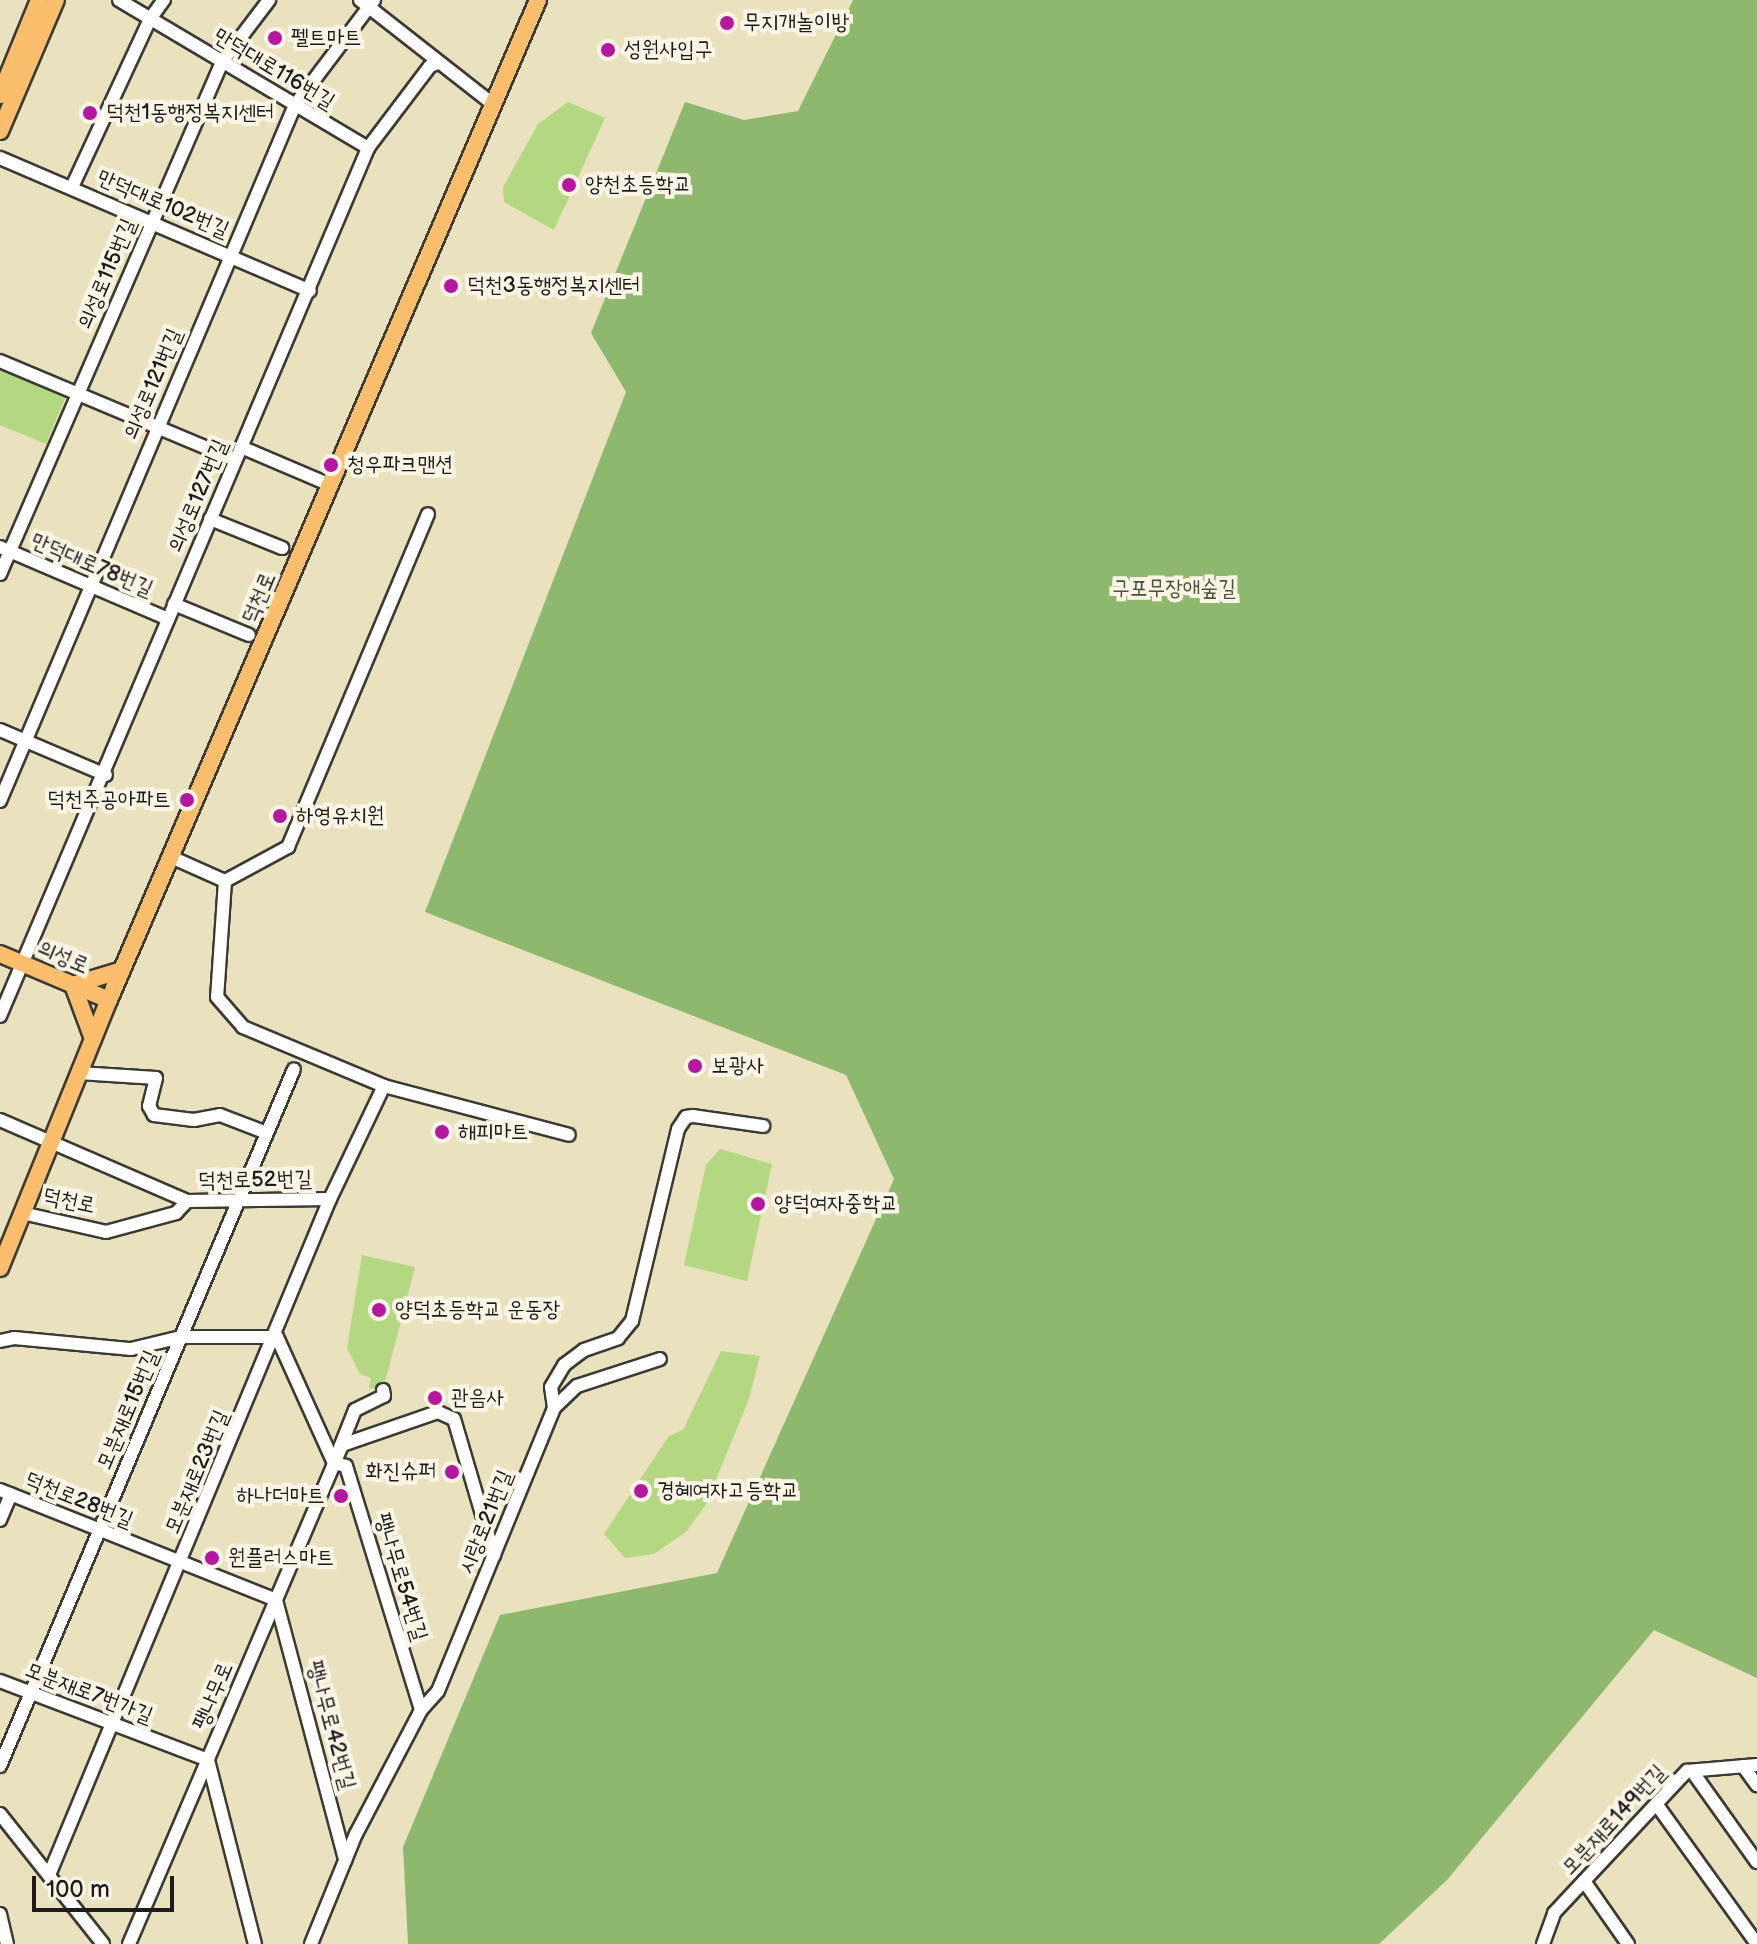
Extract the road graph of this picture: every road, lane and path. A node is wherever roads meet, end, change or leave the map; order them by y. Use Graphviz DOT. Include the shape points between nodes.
graph roads {
  1 [pos="39,0"];
  2 [pos="56,0"];
  3 [pos="119,0"];
  4 [pos="164,0"];
  5 [pos="269,0"];
  6 [pos="538,0"];
  7 [pos="367,2"];
  8 [pos="150,19"];
  9 [pos="222,62"];
  10 [pos="438,63"];
  11 [pos="7,97"];
  12 [pos="490,102"];
  13 [pos="295,105"];
  14 [pos="0,131"];
  15 [pos="368,148"];
  16 [pos="0,158"];
  17 [pos="72,187"];
  18 [pos="151,222"];
  19 [pos="229,254"];
  20 [pos="310,291"];
  21 [pos="0,361"];
  22 [pos="78,394"];
  23 [pos="157,427"];
  24 [pos="241,447"];
  25 [pos="235,460"];
  26 [pos="330,485"];
  27 [pos="428,514"];
  28 [pos="210,519"];
  29 [pos="282,548"];
  30 [pos="5,549"];
  31 [pos="0,574"];
  32 [pos="90,586"];
  33 [pos="174,604"];
  34 [pos="168,619"];
  35 [pos="249,635"];
  36 [pos="0,730"];
  37 [pos="26,741"];
  38 [pos="106,775"];
  39 [pos="0,801"];
  40 [pos="171,857"];
  41 [pos="225,881"];
  42 [pos="0,954"];
  43 [pos="22,963"];
  44 [pos="122,970"];
  45 [pos="73,985"];
  46 [pos="109,1000"];
  47 [pos="0,1016"];
  48 [pos="93,1039"];
  49 [pos="294,1069"];
  50 [pos="79,1073"];
  51 [pos="384,1086"];
  52 [pos="0,1120"];
  53 [pos="763,1126"];
  54 [pos="267,1133"];
  55 [pos="569,1135"];
  56 [pos="49,1141"];
  57 [pos="330,1199"];
  58 [pos="241,1200"];
  59 [pos="187,1201"];
  60 [pos="22,1213"];
  61 [pos="0,1268"];
  62 [pos="181,1337"];
  63 [pos="277,1337"];
  64 [pos="0,1341"];
  65 [pos="660,1359"];
  66 [pos="383,1390"];
  67 [pos="554,1408"];
  68 [pos="334,1463"];
  69 [pos="5,1492"];
  70 [pos="0,1520"];
  71 [pos="99,1530"];
  72 [pos="494,1555"];
  73 [pos="180,1562"];
  74 [pos="276,1600"];
  75 [pos="0,1681"];
  76 [pos="30,1693"];
  77 [pos="421,1710"];
  78 [pos="111,1723"];
  79 [pos="208,1760"];
  80 [pos="1750,1765"];
  81 [pos="0,1766"];
  82 [pos="1692,1771"];
  83 [pos="1757,1785"];
  84 [pos="1657,1805"];
  85 [pos="0,1814"];
  86 [pos="345,1860"];
  87 [pos="1757,1862"];
  88 [pos="49,1875"];
  89 [pos="1584,1881"];
  90 [pos="0,1914"];
  91 [pos="1754,1935"];
  92 [pos="7,1944"];
  93 [pos="103,1944"];
  94 [pos="129,1944"];
  95 [pos="255,1944"];
  96 [pos="311,1944"];
  97 [pos="1543,1944"];
  98 [pos="1628,1944"];
  1 -- 11 [label="main road" via="16,56"];
  2 -- 11 [label="main road"];
  3 -- 8 [label="street, 만덕대로116번길"];
  4 -- 8 [label="street"];
  5 -- 9 [label="street, 의성로115번길"];
  6 -- 12 [label="main road, 덕천로"];
  7 -- 10 [label="street"];
  7 -- 13 [label="street, 의성로121번길"];
  8 -- 9 [label="street, 만덕대로116번길"];
  8 -- 17 [label="street"];
  9 -- 13 [label="street, 만덕대로116번길"];
  9 -- 18 [label="street, 의성로115번길"];
  10 -- 12 [label="street"];
  10 -- 15 [label="street, 의성로127번길" via="430,66"];
  11 -- 14 [label="main road"];
  12 -- 26 [label="main road, 덕천로"];
  13 -- 15 [label="street, 만덕대로116번길"];
  13 -- 19 [label="street, 의성로121번길"];
  15 -- 20 [label="street, 의성로127번길"];
  16 -- 17 [label="street, 만덕대로102번길"];
  17 -- 18 [label="street, 만덕대로102번길"];
  18 -- 19 [label="street, 만덕대로102번길"];
  18 -- 22 [label="street, 의성로115번길"];
  19 -- 20 [label="street, 만덕대로102번길"];
  19 -- 23 [label="street, 의성로121번길"];
  20 -- 24 [label="street, 의성로127번길"];
  21 -- 22 [label="street"];
  22 -- 23 [label="street"];
  22 -- 30 [label="street, 의성로115번길"];
  23 -- 25 [label="street"];
  23 -- 32 [label="street, 의성로121번길"];
  24 -- 25 [label="street, 의성로127번길"];
  24 -- 26 [label="street"];
  25 -- 28 [label="street, 의성로127번길"];
  26 -- 40 [label="main road, 덕천로"];
  27 -- 41 [label="street" via="288,847"];
  28 -- 29 [label="street"];
  28 -- 33 [label="street, 의성로127번길"];
  30 -- 31 [label="street, 의성로115번길"];
  30 -- 32 [label="street, 만덕대로78번길"];
  32 -- 34 [label="street, 만덕대로78번길"];
  32 -- 37 [label="street, 의성로121번길"];
  33 -- 34 [label="street, 의성로127번길"];
  33 -- 35 [label="street"];
  34 -- 38 [label="street, 의성로127번길"];
  36 -- 37 [label="street"];
  37 -- 38 [label="street"];
  37 -- 39 [label="street, 의성로121번길"];
  38 -- 43 [label="street, 의성로127번길"];
  40 -- 41 [label="street"];
  40 -- 44 [label="main road, 덕천로"];
  41 -- 51 [label="street" via="217,997 227,1014 243,1027"];
  42 -- 43 [label="main road, 의성로"];
  43 -- 45 [label="main road, 의성로"];
  43 -- 47 [label="street, 의성로127번길"];
  44 -- 45 [label="main road"];
  44 -- 46 [label="main road, 덕천로"];
  45 -- 46 [label="main road, 의성로"];
  45 -- 48 [label="main road"];
  46 -- 48 [label="main road, 덕천로"];
  48 -- 50 [label="main road, 덕천로"];
  49 -- 54 [label="street, 모분재로15번길"];
  50 -- 54 [label="street" via="156,1078 149,1106 154,1115 194,1120 220,1115"];
  50 -- 56 [label="main road, 덕천로"];
  51 -- 55 [label="street"];
  51 -- 57 [label="street, 모분재로23번길"];
  52 -- 56 [label="street, 덕천로52번길"];
  53 -- 67 [label="street, 시랑로21번길" via="686,1117 678,1129 632,1321 618,1338 584,1350 564,1365 551,1387"];
  54 -- 58 [label="street, 모분재로15번길"];
  56 -- 59 [label="street, 덕천로52번길"];
  56 -- 60 [label="main road, 덕천로"];
  57 -- 58 [label="street, 덕천로52번길"];
  57 -- 63 [label="street, 모분재로23번길"];
  58 -- 59 [label="street, 덕천로52번길"];
  58 -- 62 [label="street, 모분재로15번길"];
  59 -- 60 [label="street, 덕천로" via="176,1213 106,1232"];
  60 -- 61 [label="main road, 덕천로"];
  62 -- 63 [label="street"];
  62 -- 64 [label="street" via="131,1349"];
  62 -- 71 [label="street, 모분재로15번길"];
  63 -- 68 [label="street"];
  63 -- 73 [label="street, 모분재로23번길"];
  65 -- 67 [label="street" via="577,1386"];
  66 -- 68 [label="street, 팽나무로" via="384,1396 355,1410"];
  67 -- 72 [label="street, 시랑로21번길"];
  68 -- 72 [label="street, 팽나무로" via="342,1445 438,1412 454,1419"];
  68 -- 74 [label="street, 팽나무로"];
  68 -- 77 [label="street, 팽나무로54번길" via="346,1466"];
  69 -- 70 [label="street"];
  69 -- 71 [label="street, 덕천로28번길"];
  71 -- 73 [label="street, 덕천로28번길"];
  71 -- 76 [label="street, 모분재로15번길"];
  72 -- 77 [label="street, 시랑로21번길" via="438,1691"];
  73 -- 74 [label="street, 덕천로28번길"];
  73 -- 78 [label="street, 모분재로23번길"];
  74 -- 79 [label="street, 팽나무로"];
  74 -- 86 [label="street, 팽나무로42번길"];
  75 -- 76 [label="street, 모분재로7번가길"];
  76 -- 78 [label="street, 모분재로7번가길"];
  76 -- 81 [label="street, 모분재로15번길"];
  77 -- 86 [label="street, 시랑로21번길"];
  78 -- 79 [label="street, 모분재로7번가길"];
  78 -- 88 [label="street, 모분재로23번길"];
  79 -- 94 [label="street, 팽나무로"];
  79 -- 95 [label="street"];
  80 -- 82 [label="street, 모분재로149번길"];
  80 -- 83 [label="street"];
  82 -- 84 [label="street, 모분재로149번길"];
  82 -- 87 [label="street"];
  84 -- 89 [label="street, 모분재로149번길"];
  84 -- 91 [label="street"];
  85 -- 88 [label="street"];
  86 -- 96 [label="street, 시랑로21번길"];
  88 -- 93 [label="street"];
  89 -- 97 [label="street, 모분재로149번길" via="1554,1913"];
  89 -- 98 [label="street"];
  90 -- 92 [label="street"];
}
